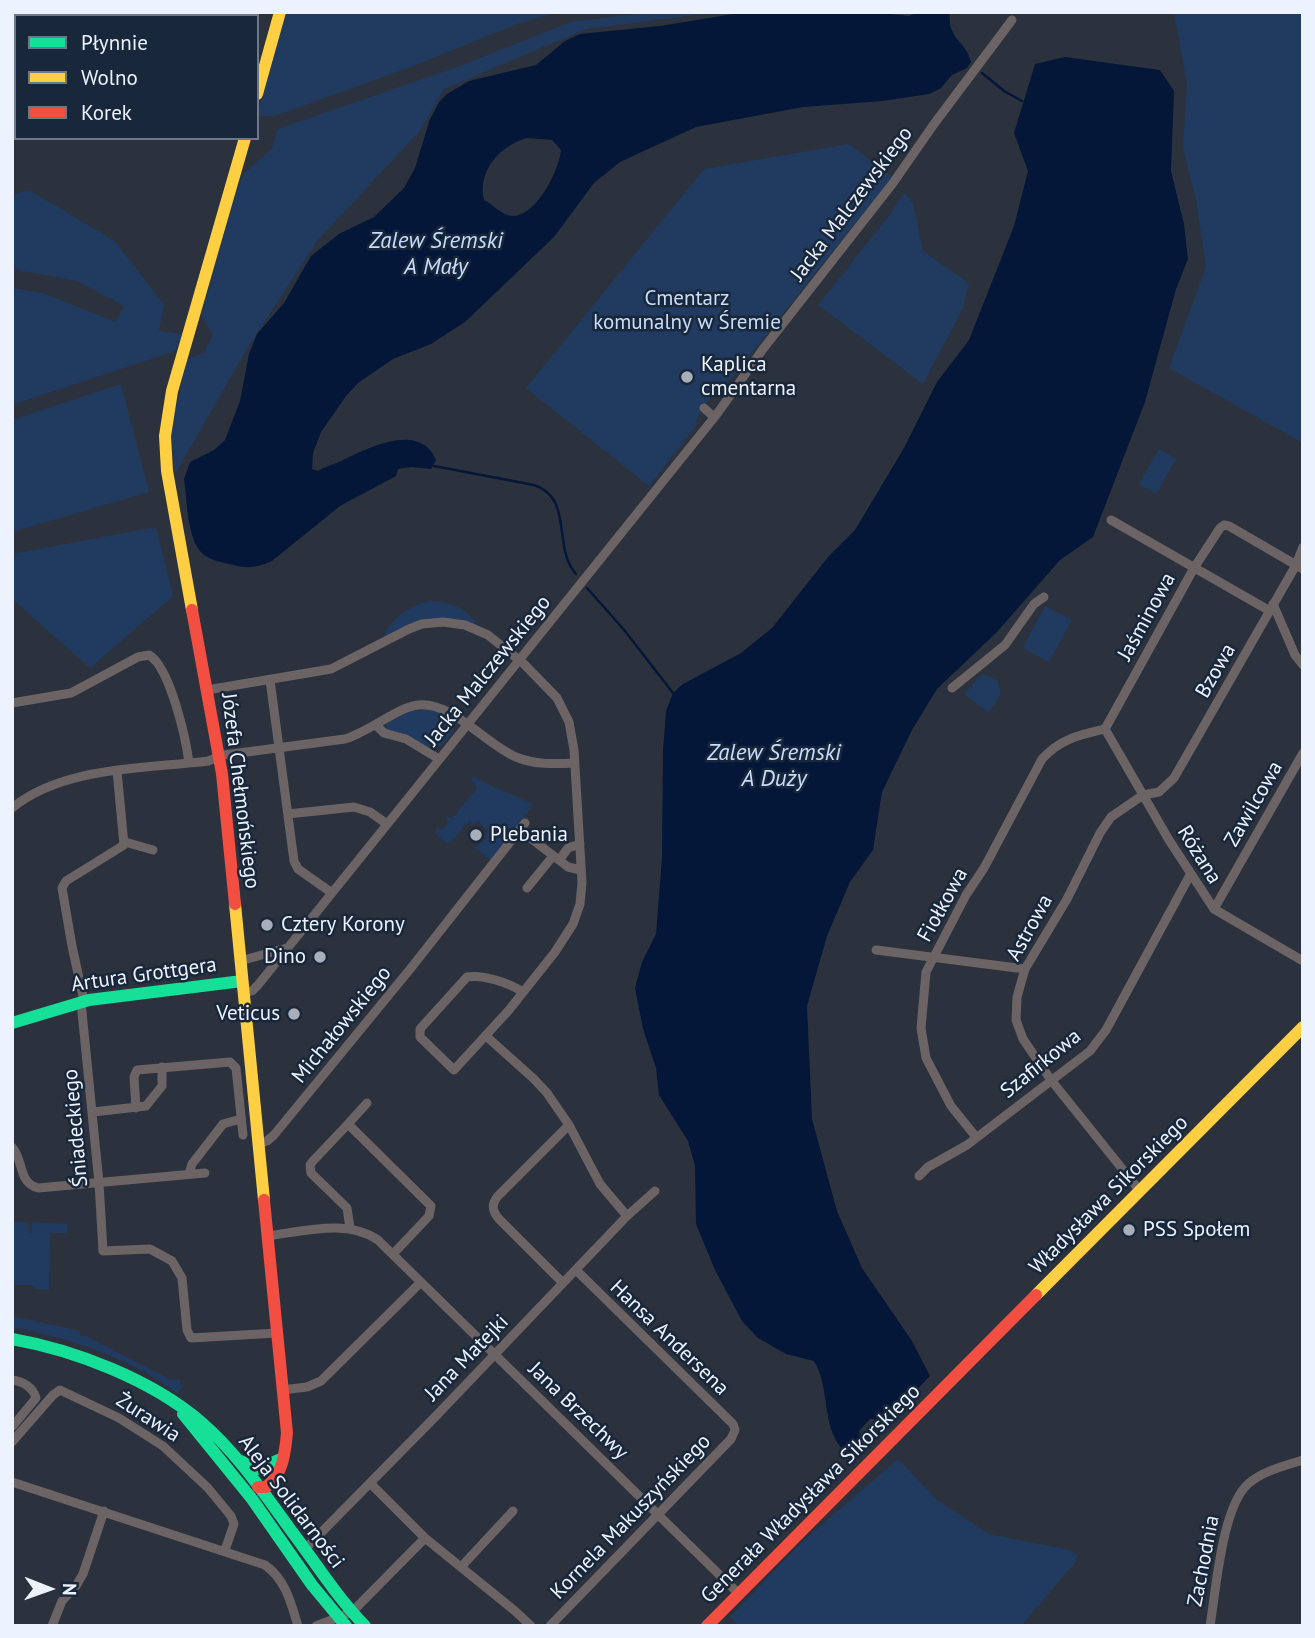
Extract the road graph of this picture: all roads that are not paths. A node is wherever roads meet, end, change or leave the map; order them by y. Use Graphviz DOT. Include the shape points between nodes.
graph roads {
  1 [pos="280,12"];
  2 [pos="1012,20"];
  3 [pos="259,87"];
  4 [pos="244,140"];
  5 [pos="704,408"];
  6 [pos="714,417"];
  7 [pos="1111,520"];
  8 [pos="1303,547"];
  9 [pos="1299,567"];
  10 [pos="1194,568"];
  11 [pos="1044,597"];
  12 [pos="1271,608"];
  13 [pos="519,660"];
  14 [pos="1303,665"];
  15 [pos="270,680"];
  16 [pos="952,688"];
  17 [pos="207,690"];
  18 [pos="12,704"];
  19 [pos="466,725"];
  20 [pos="377,726"];
  21 [pos="1105,729"];
  22 [pos="280,748"];
  23 [pos="1303,753"];
  24 [pos="219,757"];
  25 [pos="439,759"];
  26 [pos="189,763"];
  27 [pos="575,763"];
  28 [pos="117,771"];
  29 [pos="1143,795"];
  30 [pos="12,808"];
  31 [pos="288,814"];
  32 [pos="387,824"];
  33 [pos="125,842"];
  34 [pos="580,844"];
  35 [pos="153,850"];
  36 [pos="556,858"];
  37 [pos="581,870"];
  38 [pos="1191,875"];
  39 [pos="527,888"];
  40 [pos="332,893"];
  41 [pos="1214,909"];
  42 [pos="288,947"];
  43 [pos="876,950"];
  44 [pos="934,957"];
  45 [pos="240,961"];
  46 [pos="1303,961"];
  47 [pos="1025,969"];
  48 [pos="243,987"];
  49 [pos="523,992"];
  50 [pos="83,1002"];
  51 [pos="12,1022"];
  52 [pos="1303,1027"];
  53 [pos="486,1037"];
  54 [pos="162,1066"];
  55 [pos="1051,1080"];
  56 [pos="367,1104"];
  57 [pos="136,1108"];
  58 [pos="93,1112"];
  59 [pos="241,1119"];
  60 [pos="348,1125"];
  61 [pos="569,1125"];
  62 [pos="243,1135"];
  63 [pos="976,1137"];
  64 [pos="258,1144"];
  65 [pos="12,1147"];
  66 [pos="205,1173"];
  67 [pos="189,1174"];
  68 [pos="919,1176"];
  69 [pos="99,1183"];
  70 [pos="655,1191"];
  71 [pos="1140,1191"];
  72 [pos="626,1216"];
  73 [pos="350,1228"];
  74 [pos="267,1236"];
  75 [pos="393,1254"];
  76 [pos="576,1270"];
  77 [pos="421,1282"];
  78 [pos="563,1283"];
  79 [pos="276,1332"];
  80 [pos="12,1339"];
  81 [pos="494,1354"];
  82 [pos="12,1380"];
  83 [pos="282,1390"];
  84 [pos="942,1390"];
  85 [pos="179,1408"];
  86 [pos="12,1427"];
  87 [pos="735,1432"];
  88 [pos="12,1443"];
  89 [pos="232,1454"];
  90 [pos="281,1459"];
  91 [pos="1303,1460"];
  92 [pos="270,1467"];
  93 [pos="12,1482"];
  94 [pos="274,1482"];
  95 [pos="370,1483"];
  96 [pos="253,1490"];
  97 [pos="104,1511"];
  98 [pos="513,1511"];
  99 [pos="659,1515"];
  100 [pos="282,1517"];
  101 [pos="425,1538"];
  102 [pos="304,1549"];
  103 [pos="225,1550"];
  104 [pos="461,1567"];
  105 [pos="738,1594"];
  106 [pos="352,1612"];
  107 [pos="343,1622"];
  108 [pos="52,1626"];
  109 [pos="298,1626"];
  110 [pos="316,1626"];
  111 [pos="365,1626"];
  112 [pos="531,1626"];
  113 [pos="550,1626"];
  114 [pos="707,1626"];
  115 [pos="1210,1626"];
  1 -- 3 [label="street"];
  2 -- 6 [label="street, Jacka Malczewskiego"];
  4 -- 17 [label="street, Józefa Chełmońskiego" via="172,391 165,436 171,500"];
  5 -- 6 [label="street"];
  6 -- 13 [label="street, Jacka Malczewskiego"];
  7 -- 10 [label="street"];
  8 -- 9 [label="street, Bzowa"];
  9 -- 10 [label="street, Jaśminowa" via="1224,525"];
  9 -- 12 [label="street, Bzowa"];
  10 -- 12 [label="street"];
  10 -- 21 [label="street, Jaśminowa"];
  11 -- 16 [label="street" via="1005,645"];
  12 -- 14 [label="street"];
  12 -- 29 [label="street, Bzowa" via="1174,778 1159,792"];
  13 -- 15 [label="street" via="476,629 428,623 331,669"];
  13 -- 19 [label="street, Jacka Malczewskiego"];
  13 -- 27 [label="street" via="561,705"];
  15 -- 17 [label="street"];
  15 -- 22 [label="street"];
  17 -- 24 [label="street, Józefa Chełmońskiego"];
  18 -- 26 [label="street" via="71,693 149,655 158,662 171,693"];
  19 -- 20 [label="street" via="444,709 423,705 407,708"];
  19 -- 25 [label="street, Jacka Malczewskiego"];
  19 -- 27 [label="street" via="521,760"];
  20 -- 22 [label="street" via="340,740"];
  20 -- 25 [label="street"];
  21 -- 29 [label="street, Różana"];
  21 -- 44 [label="street, Fiołkowa" via="1060,742 1042,759"];
  22 -- 24 [label="street"];
  22 -- 31 [label="street"];
  23 -- 41 [label="street, Zawilcowa"];
  24 -- 26 [label="street"];
  24 -- 45 [label="street, Józefa Chełmońskiego"];
  25 -- 32 [label="street, Jacka Malczewskiego"];
  26 -- 28 [label="street"];
  27 -- 34 [label="street"];
  28 -- 30 [label="street" via="54,783"];
  28 -- 33 [label="street"];
  29 -- 38 [label="street, Różana"];
  29 -- 47 [label="street, Astrowa" via="1111,817 1100,832"];
  31 -- 32 [label="street" via="358,807"];
  31 -- 40 [label="street" via="297,866"];
  32 -- 40 [label="street, Jacka Malczewskiego"];
  33 -- 35 [label="street"];
  33 -- 50 [label="street, Śniadeckiego" via="62,888"];
  34 -- 36 [label="street"];
  34 -- 37 [label="street"];
  36 -- 37 [label="street"];
  36 -- 39 [label="street"];
  36 -- 64 [label="street, Michałowskiego" via="523,826 274,1135"];
  37 -- 49 [label="street" via="582,897 576,918"];
  38 -- 41 [label="street, Różana"];
  38 -- 55 [label="street, Szafirkowa" via="1106,1030 1090,1051"];
  40 -- 42 [label="street, Jacka Malczewskiego"];
  41 -- 46 [label="street, Różana"];
  42 -- 45 [label="street"];
  42 -- 48 [label="street, Jacka Malczewskiego" via="255,988"];
  43 -- 44 [label="street"];
  44 -- 47 [label="street"];
  44 -- 63 [label="street, Fiołkowa" via="926,972 921,1012 926,1058 951,1106"];
  45 -- 48 [label="street, Józefa Chełmońskiego"];
  47 -- 55 [label="street, Astrowa" via="1016,1020"];
  48 -- 50 [label="street, Artura Grottgera"];
  48 -- 64 [label="street, Józefa Chełmońskiego"];
  49 -- 53 [label="street"];
  49 -- 53 [label="street" via="509,984 469,976 419,1031 419,1037 454,1070"];
  50 -- 51 [label="street, Artura Grottgera"];
  50 -- 58 [label="street, Śniadeckiego"];
  52 -- 71 [label="street, Władysława Sikorskiego"];
  53 -- 61 [label="street" via="534,1079"];
  54 -- 57 [label="street" via="161,1088 148,1105"];
  54 -- 57 [label="street" via="135,1071"];
  54 -- 59 [label="street" via="232,1063"];
  55 -- 63 [label="street, Szafirkowa"];
  55 -- 71 [label="street, Astrowa"];
  56 -- 60 [label="street"];
  57 -- 58 [label="street"];
  58 -- 69 [label="street, Śniadeckiego"];
  59 -- 62 [label="street"];
  59 -- 67 [label="street" via="223,1124 191,1164"];
  60 -- 73 [label="street" via="310,1166 311,1173 347,1208"];
  60 -- 75 [label="street" via="431,1206 429,1216"];
  61 -- 72 [label="street" via="596,1179"];
  61 -- 78 [label="street" via="493,1205 499,1220"];
  63 -- 68 [label="street, Szafirkowa"];
  64 -- 74 [label="street, Józefa Chełmońskiego"];
  65 -- 69 [label="street" via="32,1186"];
  66 -- 67 [label="street"];
  67 -- 69 [label="street"];
  69 -- 79 [label="street, Śniadeckiego" via="103,1251 150,1249 172,1261 182,1278 191,1338"];
  70 -- 72 [label="street, Jana Matejki"];
  71 -- 84 [label="street, Władysława Sikorskiego"];
  72 -- 76 [label="street, Jana Matejki"];
  73 -- 74 [label="street"];
  73 -- 75 [label="street, Jana Brzechwy" via="374,1237"];
  74 -- 79 [label="street, Józefa Chełmońskiego"];
  75 -- 77 [label="street, Jana Brzechwy"];
  76 -- 78 [label="street, Jana Matejki"];
  76 -- 87 [label="street, Hansa Andersena" via="726,1417"];
  77 -- 81 [label="street, Jana Brzechwy"];
  77 -- 83 [label="street" via="325,1378 311,1386"];
  78 -- 81 [label="street, Jana Matejki"];
  79 -- 83 [label="street, Józefa Chełmońskiego"];
  80 -- 85 [label="street, Aleja Solidarności" via="102,1364"];
  81 -- 95 [label="street, Jana Matejki"];
  81 -- 99 [label="street, Jana Brzechwy"];
  82 -- 86 [label="street" via="26,1384 36,1398"];
  83 -- 90 [label="street, Józefa Chełmońskiego" via="287,1433"];
  84 -- 105 [label="street, Generała Władysława Sikorskiego"];
  85 -- 89 [label="street, Aleja Solidarności" via="200,1421"];
  85 -- 96 [label="street, Aleja Solidarności" via="210,1451"];
  87 -- 99 [label="street, Kornela Makuszyńskiego"];
  88 -- 103 [label="street, Żurawia" via="60,1390 114,1415 174,1455 227,1511 234,1524"];
  89 -- 92 [label="street" via="251,1468"];
  89 -- 96 [label="street, Aleja Solidarności"];
  90 -- 92 [label="street"];
  90 -- 94 [label="street, Józefa Chełmońskiego"];
  91 -- 115 [label="street, Zachodnia" via="1261,1475 1236,1497"];
  92 -- 96 [label="street"];
  93 -- 97 [label="street"];
  94 -- 96 [label="street"];
  94 -- 100 [label="street, Józefa Chełmońskiego"];
  95 -- 101 [label="street"];
  95 -- 102 [label="street, Jana Matejki"];
  96 -- 100 [label="street, Aleja Solidarności"];
  96 -- 107 [label="street, Aleja Solidarności" via="312,1584"];
  97 -- 103 [label="street"];
  97 -- 108 [label="street" via="83,1574 62,1601"];
  98 -- 104 [label="street"];
  99 -- 105 [label="street, Jana Brzechwy"];
  99 -- 113 [label="street, Kornela Makuszyńskiego"];
  100 -- 102 [label="street, Aleja Solidarności"];
  101 -- 104 [label="street"];
  101 -- 106 [label="street"];
  102 -- 106 [label="street, Aleja Solidarności"];
  103 -- 109 [label="street" via="274,1572 289,1596"];
  104 -- 112 [label="street"];
  105 -- 114 [label="street, Generała Władysława Sikorskiego"];
  106 -- 107 [label="street"];
  106 -- 111 [label="street, Aleja Solidarności"];
  107 -- 110 [label="street" via="332,1618"];
}
